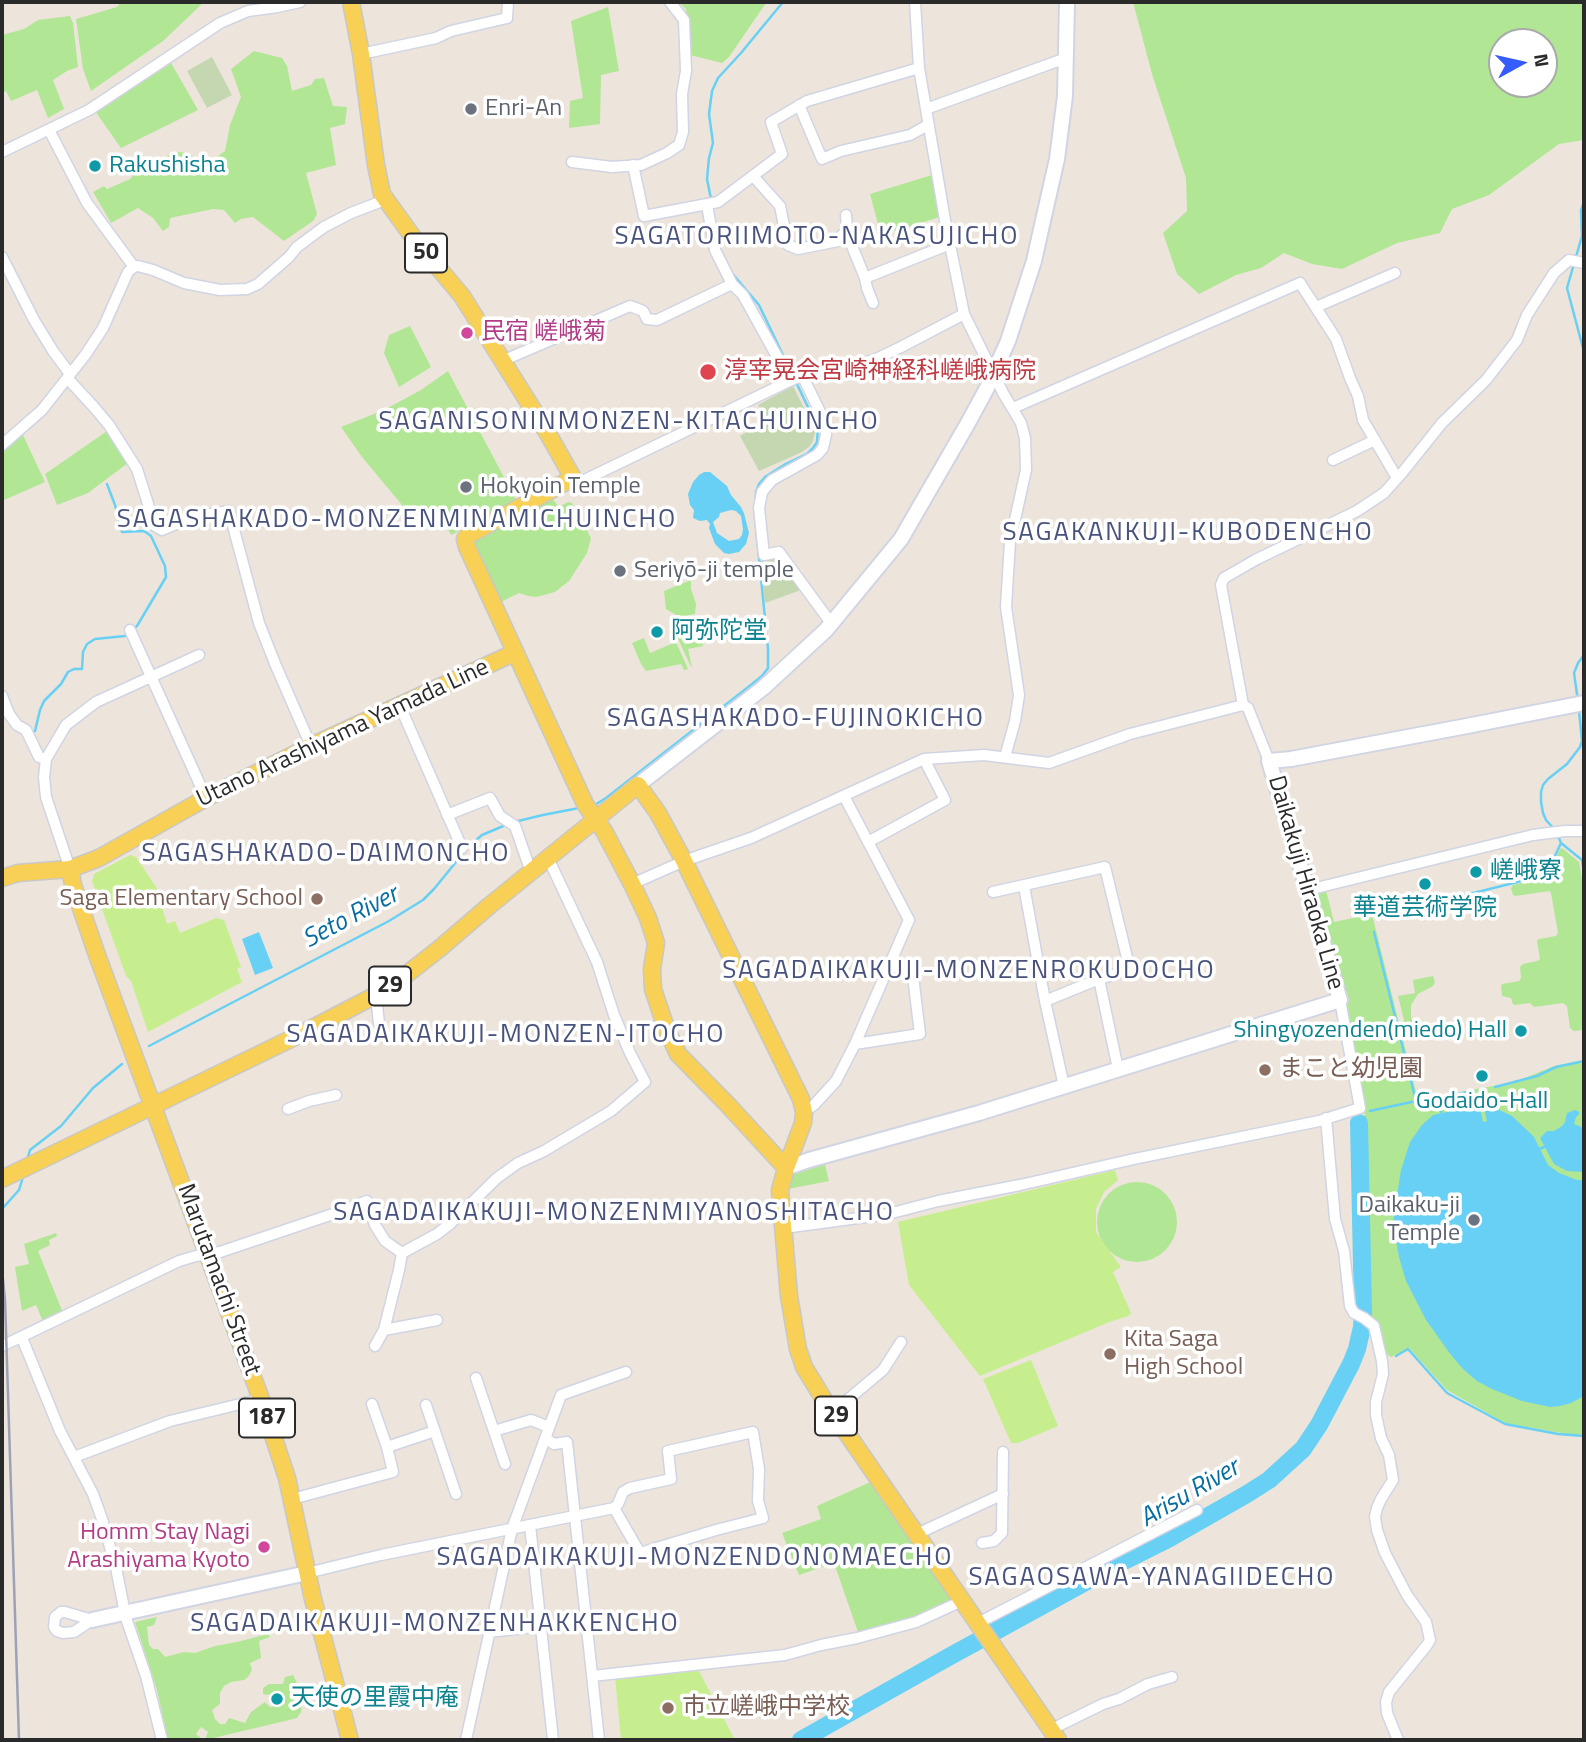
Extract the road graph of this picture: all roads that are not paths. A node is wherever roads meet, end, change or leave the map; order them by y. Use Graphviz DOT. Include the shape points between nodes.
graph roads {
  1 [pos="300,2"];
  2 [pos="351,2"];
  3 [pos="508,2"];
  4 [pos="670,2"];
  5 [pos="915,2"];
  6 [pos="1067,2"];
  7 [pos="361,54"];
  8 [pos="1066,58"];
  9 [pos="919,68"];
  10 [pos="799,105"];
  11 [pos="926,109"];
  12 [pos="928,125"];
  13 [pos="49,130"];
  14 [pos="2,152"];
  15 [pos="572,162"];
  16 [pos="633,165"];
  17 [pos="754,176"];
  18 [pos="385,200"];
  19 [pos="711,204"];
  20 [pos="846,215"];
  21 [pos="848,233"];
  22 [pos="950,244"];
  23 [pos="2,257"];
  24 [pos="1583,262"];
  25 [pos="134,267"];
  26 [pos="1395,274"];
  27 [pos="865,278"];
  28 [pos="732,284"];
  29 [pos="873,303"];
  30 [pos="1316,307"];
  31 [pos="964,314"];
  32 [pos="502,361"];
  33 [pos="993,373"];
  34 [pos="69,376"];
  35 [pos="795,378"];
  36 [pos="1013,408"];
  37 [pos="1375,440"];
  38 [pos="2,445"];
  39 [pos="1333,460"];
  40 [pos="573,478"];
  41 [pos="1397,478"];
  42 [pos="831,623"];
  43 [pos="130,630"];
  44 [pos="514,653"];
  45 [pos="200,656"];
  46 [pos="152,678"];
  47 [pos="2,696"];
  48 [pos="1579,704"];
  49 [pos="1243,705"];
  50 [pos="400,706"];
  51 [pos="311,746"];
  52 [pos="1005,757"];
  53 [pos="46,759"];
  54 [pos="924,759"];
  55 [pos="1269,761"];
  56 [pos="638,785"];
  57 [pos="844,796"];
  58 [pos="206,798"];
  59 [pos="590,812"];
  60 [pos="447,815"];
  61 [pos="1584,831"];
  62 [pos="868,842"];
  63 [pos="462,848"];
  64 [pos="548,859"];
  65 [pos="684,861"];
  66 [pos="70,869"];
  67 [pos="531,872"];
  68 [pos="2,878"];
  69 [pos="632,884"];
  70 [pos="1024,886"];
  71 [pos="1308,890"];
  72 [pos="993,892"];
  73 [pos="890,964"];
  74 [pos="1099,978"];
  75 [pos="376,995"];
  76 [pos="1340,1000"];
  77 [pos="1045,1001"];
  78 [pos="379,1024"];
  79 [pos="855,1045"];
  80 [pos="1118,1069"];
  81 [pos="1064,1086"];
  82 [pos="335,1095"];
  83 [pos="154,1106"];
  84 [pos="288,1109"];
  85 [pos="804,1112"];
  86 [pos="1326,1118"];
  87 [pos="786,1168"];
  88 [pos="2,1179"];
  89 [pos="784,1228"];
  90 [pos="402,1253"];
  91 [pos="208,1255"];
  92 [pos="437,1320"];
  93 [pos="383,1330"];
  94 [pos="22,1338"];
  95 [pos="901,1342"];
  96 [pos="2,1346"];
  97 [pos="375,1346"];
  98 [pos="626,1372"];
  99 [pos="476,1378"];
  100 [pos="261,1399"];
  101 [pos="372,1404"];
  102 [pos="426,1405"];
  103 [pos="833,1412"];
  104 [pos="549,1427"];
  105 [pos="435,1431"];
  106 [pos="494,1431"];
  107 [pos="545,1438"];
  108 [pos="387,1447"];
  109 [pos="1003,1452"];
  110 [pos="74,1457"];
  111 [pos="505,1464"];
  112 [pos="456,1494"];
  113 [pos="1003,1494"];
  114 [pos="292,1499"];
  115 [pos="614,1508"];
  116 [pos="1197,1510"];
  117 [pos="575,1516"];
  118 [pos="530,1525"];
  119 [pos="512,1529"];
  120 [pos="917,1534"];
  121 [pos="982,1543"];
  122 [pos="307,1573"];
  123 [pos="962,1601"];
  124 [pos="124,1613"];
  125 [pos="92,1620"];
  126 [pos="586,1621"];
  127 [pos="540,1626"];
  128 [pos="489,1632"];
  129 [pos="984,1632"];
  130 [pos="592,1676"];
  131 [pos="1172,1677"];
  132 [pos="1054,1735"];
  133 [pos="162,1740"];
  134 [pos="350,1740"];
  135 [pos="466,1740"];
  136 [pos="553,1740"];
  137 [pos="599,1740"];
  138 [pos="1398,1740"];
  1 -- 13 [label="street" via="248,10 220,23 89,110"];
  2 -- 7 [label="main road, 50"];
  3 -- 7 [label="street" via="507,18"];
  4 -- 16 [label="street" via="684,20 682,139 667,153"];
  5 -- 9 [label="street"];
  6 -- 8 [label="street"];
  7 -- 18 [label="main road, 50"];
  8 -- 11 [label="street"];
  8 -- 33 [label="street" via="1057,159 1034,261"];
  9 -- 10 [label="street"];
  9 -- 11 [label="street"];
  10 -- 12 [label="street" via="822,159 909,135"];
  10 -- 17 [label="street" via="771,122 782,154"];
  11 -- 12 [label="street"];
  12 -- 22 [label="street"];
  13 -- 14 [label="street"];
  13 -- 25 [label="street" via="87,204"];
  15 -- 16 [label="street"];
  16 -- 19 [label="street" via="644,216"];
  17 -- 19 [label="street"];
  17 -- 21 [label="street" via="780,206 788,245 798,249 838,241"];
  18 -- 25 [label="street" via="324,227 247,289 220,290 184,283"];
  18 -- 32 [label="main road, 50" via="462,296"];
  19 -- 28 [label="street" via="715,250"];
  20 -- 21 [label="street"];
  21 -- 27 [label="street"];
  22 -- 27 [label="street"];
  22 -- 31 [label="street"];
  23 -- 34 [label="street"];
  24 -- 41 [label="street" via="1569,260 1554,274 1527,315 1517,340"];
  25 -- 34 [label="street" via="96,340"];
  26 -- 30 [label="street"];
  27 -- 29 [label="street"];
  28 -- 32 [label="street" via="657,320 647,319 643,311 630,306"];
  28 -- 35 [label="street"];
  30 -- 36 [label="street" via="1300,282"];
  30 -- 37 [label="street" via="1336,339 1363,420"];
  31 -- 33 [label="street"];
  31 -- 35 [label="street" via="876,359"];
  32 -- 40 [label="main road, 50"];
  33 -- 36 [label="street"];
  33 -- 42 [label="street" via="901,539"];
  34 -- 38 [label="street" via="40,412"];
  34 -- 51 [label="street" via="109,425 137,470 155,526 162,530 193,517 229,511 259,623"];
  35 -- 40 [label="street" via="576,484"];
  35 -- 42 [label="street" via="825,422 826,435 817,455 772,480 762,492 759,508 764,555 779,552"];
  36 -- 52 [label="street" via="1025,438 1026,470 1009,554 1006,607 1019,695"];
  37 -- 39 [label="street"];
  37 -- 41 [label="street"];
  40 -- 44 [label="main road" via="467,536 467,547"];
  41 -- 49 [label="street" via="1357,511 1224,578 1221,585"];
  42 -- 56 [label="street" via="763,688"];
  43 -- 46 [label="street"];
  44 -- 50 [label="main road, Utano Arashiyama Yamada Line"];
  44 -- 59 [label="main road, Utano Arashiyama Yamada Line"];
  45 -- 46 [label="street"];
  46 -- 53 [label="street" via="96,702 66,725"];
  46 -- 58 [label="street"];
  47 -- 53 [label="street" via="39,757"];
  48 -- 55 [label="street, Daikakuji Hiraoka Line"];
  49 -- 52 [label="street" via="1130,734 1049,763"];
  49 -- 55 [label="street"];
  50 -- 51 [label="main road, Utano Arashiyama Yamada Line"];
  50 -- 60 [label="street"];
  51 -- 58 [label="main road, Utano Arashiyama Yamada Line"];
  52 -- 54 [label="street"];
  53 -- 66 [label="street" via="46,797"];
  54 -- 57 [label="street"];
  54 -- 62 [label="street" via="945,800"];
  55 -- 71 [label="street, Daikakuji Hiraoka Line"];
  56 -- 59 [label="main road, 29"];
  56 -- 65 [label="main road"];
  57 -- 62 [label="street"];
  57 -- 65 [label="street" via="751,838"];
  58 -- 66 [label="main road, Utano Arashiyama Yamada Line" via="99,858"];
  59 -- 64 [label="main road, 29"];
  59 -- 69 [label="main road, Utano Arashiyama Yamada Line"];
  60 -- 63 [label="street"];
  60 -- 67 [label="street" via="490,798 500,817 511,823"];
  61 -- 71 [label="street" via="1533,835"];
  62 -- 73 [label="street" via="909,920"];
  64 -- 67 [label="main road, 29"];
  64 -- 90 [label="street" via="597,962 619,1028 645,1082 611,1111 518,1163 438,1234"];
  65 -- 69 [label="street"];
  65 -- 85 [label="main road" via="800,1094"];
  66 -- 68 [label="main road, Utano Arashiyama Yamada Line"];
  66 -- 83 [label="main road, Marutamachi Street / 187"];
  67 -- 75 [label="main road, 29"];
  69 -- 87 [label="main road, Utano Arashiyama Yamada Line" via="656,943 653,989 678,1054"];
  70 -- 72 [label="street"];
  70 -- 74 [label="street" via="1105,867 1130,970"];
  70 -- 77 [label="street"];
  71 -- 76 [label="street, Daikakuji Hiraoka Line"];
  73 -- 79 [label="street"];
  73 -- 79 [label="street" via="913,976 920,1034"];
  74 -- 77 [label="street"];
  74 -- 80 [label="street"];
  75 -- 78 [label="street"];
  75 -- 83 [label="main road, 29"];
  76 -- 80 [label="street, Daikakuji Hiraoka Line"];
  76 -- 86 [label="street" via="1360,1108"];
  77 -- 81 [label="street"];
  79 -- 85 [label="street" via="836,1082"];
  80 -- 81 [label="street, Daikakuji Hiraoka Line"];
  81 -- 87 [label="street, Daikakuji Hiraoka Line"];
  82 -- 84 [label="street"];
  83 -- 88 [label="main road, 29"];
  83 -- 91 [label="main road, Marutamachi Street / 187"];
  85 -- 87 [label="main road, 29"];
  86 -- 89 [label="street" via="888,1214"];
  86 -- 138 [label="street" via="1335,1219 1350,1306 1374,1326 1382,1361 1376,1415 1393,1480 1375,1517 1377,1530 1407,1595 1426,1622 1430,1640 1389,1692 1387,1713"];
  87 -- 89 [label="main road, 29" via="780,1190"];
  89 -- 103 [label="main road, 29" via="798,1349"];
  90 -- 91 [label="street" via="385,1241 367,1201"];
  90 -- 93 [label="street"];
  91 -- 94 [label="street" via="179,1261"];
  91 -- 100 [label="main road, Marutamachi Street / 187"];
  92 -- 93 [label="street"];
  93 -- 97 [label="street"];
  94 -- 96 [label="street"];
  94 -- 110 [label="street"];
  95 -- 103 [label="street" via="883,1370"];
  98 -- 104 [label="street" via="561,1395"];
  99 -- 106 [label="street"];
  100 -- 110 [label="street" via="170,1421"];
  100 -- 114 [label="main road, Marutamachi Street / 187"];
  101 -- 108 [label="street"];
  102 -- 105 [label="street"];
  103 -- 120 [label="main road, 29"];
  104 -- 106 [label="street" via="531,1420"];
  104 -- 107 [label="street"];
  105 -- 108 [label="street"];
  105 -- 112 [label="street"];
  106 -- 111 [label="street"];
  107 -- 117 [label="street" via="554,1444 567,1442"];
  107 -- 119 [label="street"];
  108 -- 114 [label="street" via="393,1472"];
  109 -- 113 [label="street"];
  110 -- 124 [label="street" via="102,1519"];
  113 -- 120 [label="street"];
  113 -- 121 [label="street" via="1002,1533 994,1541"];
  114 -- 122 [label="main road, Marutamachi Street / 187"];
  115 -- 115 [label="street" via="630,1488 671,1479 668,1451 753,1432 763,1518 640,1553"];
  115 -- 117 [label="street"];
  116 -- 129 [label="street"];
  117 -- 118 [label="street"];
  117 -- 126 [label="street"];
  118 -- 119 [label="street"];
  118 -- 127 [label="street"];
  119 -- 122 [label="street"];
  119 -- 128 [label="street"];
  120 -- 123 [label="main road, 29"];
  122 -- 124 [label="street"];
  122 -- 134 [label="main road, Marutamachi Street / 187"];
  123 -- 129 [label="main road, 29"];
  123 -- 130 [label="street" via="916,1622 785,1655"];
  124 -- 125 [label="street"];
  124 -- 133 [label="street"];
  126 -- 127 [label="street"];
  126 -- 130 [label="street"];
  127 -- 128 [label="street"];
  127 -- 136 [label="street"];
  128 -- 135 [label="street"];
  129 -- 132 [label="main road, 29"];
  130 -- 137 [label="street"];
  131 -- 132 [label="street" via="1102,1704"];
}
